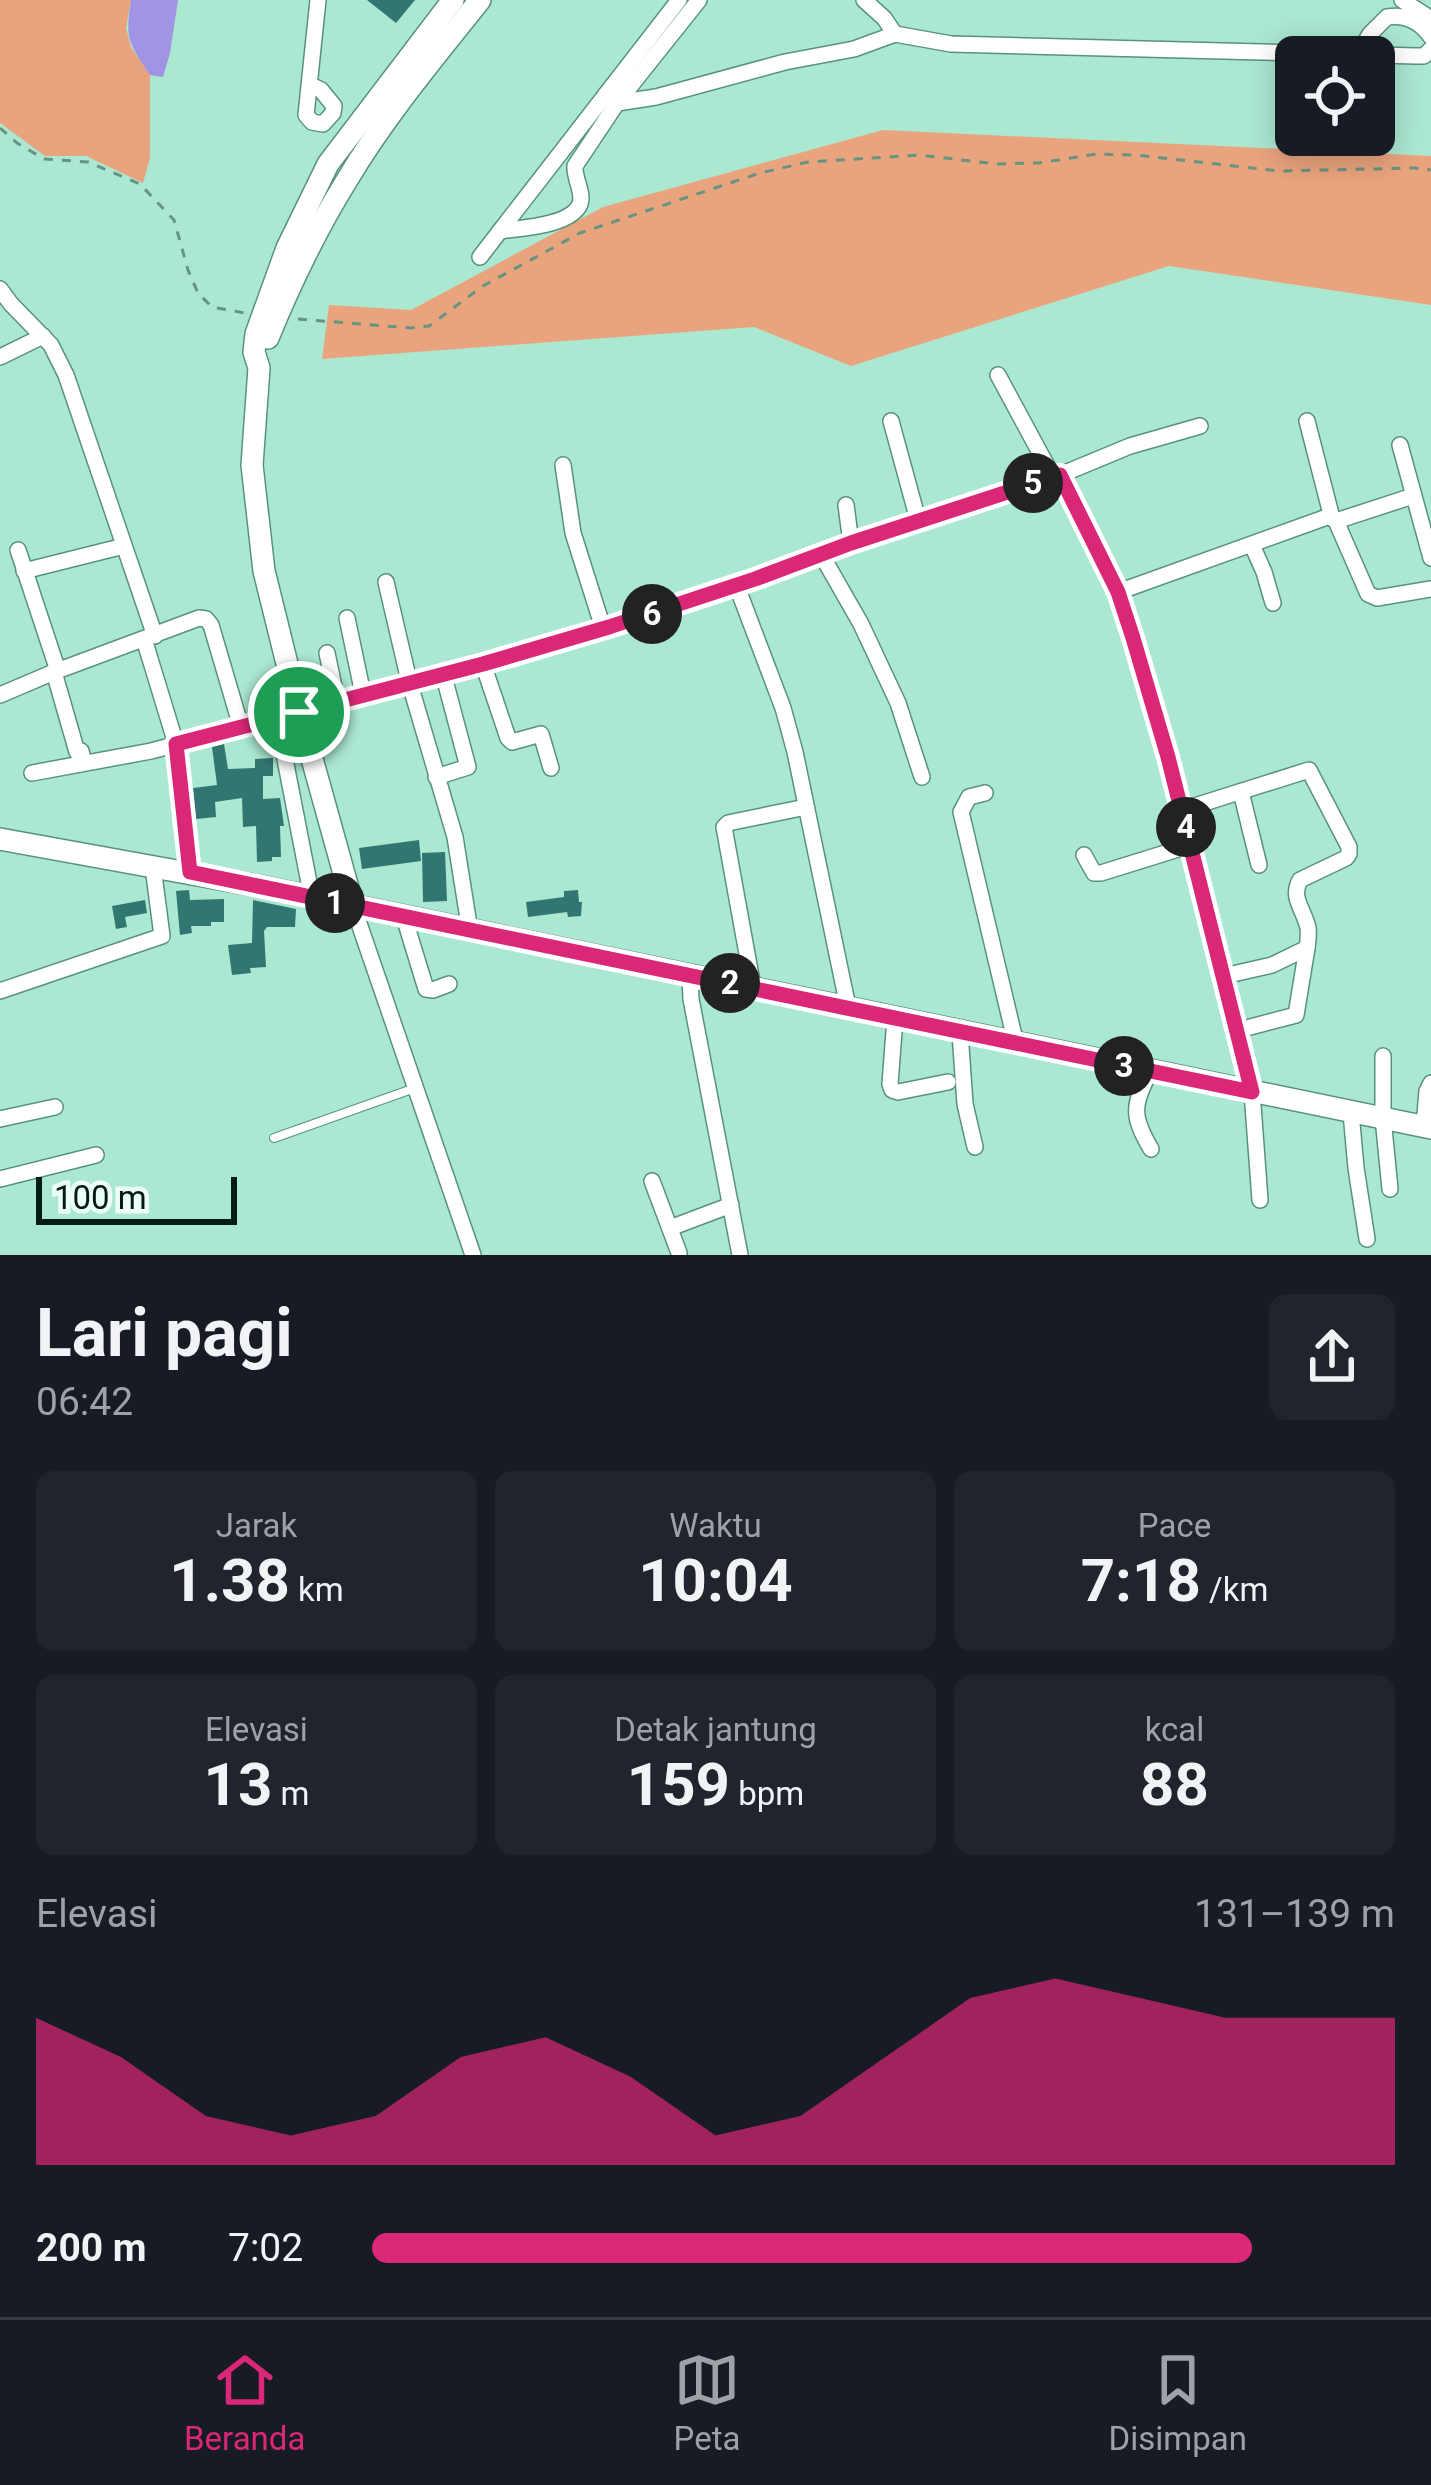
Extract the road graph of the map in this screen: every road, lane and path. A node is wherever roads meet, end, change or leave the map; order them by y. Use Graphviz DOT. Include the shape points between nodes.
graph roads {
  1 [pos="318,0"];
  2 [pos="453,0"];
  3 [pos="480,0"];
  4 [pos="679,0"];
  5 [pos="699,0"];
  6 [pos="864,0"];
  7 [pos="1402,0"];
  8 [pos="1431,19"];
  9 [pos="895,34"];
  10 [pos="1369,36"];
  11 [pos="1431,38"];
  12 [pos="1431,49"];
  13 [pos="1275,52"];
  14 [pos="1395,55"];
  15 [pos="311,85"];
  16 [pos="612,99"];
  17 [pos="0,128"];
  18 [pos="328,164"];
  19 [pos="1431,170"];
  20 [pos="348,176"];
  21 [pos="313,217"];
  22 [pos="500,231"];
  23 [pos="480,257"];
  24 [pos="0,289"];
  25 [pos="262,316"];
  26 [pos="288,318"];
  27 [pos="43,336"];
  28 [pos="0,357"];
  29 [pos="259,370"];
  30 [pos="998,375"];
  31 [pos="891,421"];
  32 [pos="1307,422"];
  33 [pos="1200,426"];
  34 [pos="1400,446"];
  35 [pos="563,464"];
  36 [pos="1057,476"];
  37 [pos="1413,496"];
  38 [pos="846,505"];
  39 [pos="919,520"];
  40 [pos="1334,520"];
  41 [pos="851,543"];
  42 [pos="1252,544"];
  43 [pos="124,546"];
  44 [pos="17,550"];
  45 [pos="821,554"];
  46 [pos="1431,558"];
  47 [pos="24,571"];
  48 [pos="386,582"];
  49 [pos="736,584"];
  50 [pos="1118,592"];
  51 [pos="1429,594"];
  52 [pos="1273,603"];
  53 [pos="346,618"];
  54 [pos="603,628"];
  55 [pos="149,637"];
  56 [pos="327,652"];
  57 [pos="483,664"];
  58 [pos="56,671"];
  59 [pos="443,674"];
  60 [pos="409,681"];
  61 [pos="363,694"];
  62 [pos="0,695"];
  63 [pos="338,701"];
  64 [pos="288,715"];
  65 [pos="242,727"];
  66 [pos="176,744"];
  67 [pos="84,763"];
  68 [pos="551,768"];
  69 [pos="32,773"];
  70 [pos="436,777"];
  71 [pos="922,777"];
  72 [pos="1241,792"];
  73 [pos="986,794"];
  74 [pos="806,807"];
  75 [pos="1182,810"];
  76 [pos="0,839"];
  77 [pos="1191,845"];
  78 [pos="1084,855"];
  79 [pos="1259,865"];
  80 [pos="153,866"];
  81 [pos="190,872"];
  82 [pos="312,898"];
  83 [pos="353,906"];
  84 [pos="404,917"];
  85 [pos="470,931"];
  86 [pos="1307,948"];
  87 [pos="690,976"];
  88 [pos="1224,976"];
  89 [pos="449,984"];
  90 [pos="753,987"];
  91 [pos="0,992"];
  92 [pos="848,1007"];
  93 [pos="895,1018"];
  94 [pos="1235,1031"];
  95 [pos="960,1033"];
  96 [pos="1016,1044"];
  97 [pos="1383,1056"];
  98 [pos="1150,1071"];
  99 [pos="948,1082"];
  100 [pos="1431,1083"];
  101 [pos="416,1088"];
  102 [pos="1252,1092"];
  103 [pos="55,1107"];
  104 [pos="1351,1113"];
  105 [pos="0,1118"];
  106 [pos="1383,1118"];
  107 [pos="1427,1127"];
  108 [pos="274,1138"];
  109 [pos="976,1147"];
  110 [pos="1151,1149"];
  111 [pos="96,1156"];
  112 [pos="0,1178"];
  113 [pos="652,1181"];
  114 [pos="1390,1189"];
  115 [pos="1260,1200"];
  116 [pos="730,1205"];
  117 [pos="670,1228"];
  118 [pos="1367,1239"];
  119 [pos="738,1248"];
  120 [pos="680,1253"];
  121 [pos="473,1255"];
  1 -- 15 [label="street"];
  2 -- 18 [label="street"];
  3 -- 20 [label="street"];
  4 -- 16 [label="street"];
  5 -- 16 [label="street"];
  6 -- 9 [label="street"];
  7 -- 8 [label="street"];
  9 -- 13 [label="street" via="951,44"];
  9 -- 16 [label="street" via="656,97"];
  10 -- 11 [label="street" via="1387,17 1407,17"];
  12 -- 14 [label="street"];
  16 -- 22 [label="street"];
  16 -- 22 [label="street" via="575,166 575,211"];
  17 -- 25 [label="path" via="44,159 88,162 140,184 174,220 198,293 212,307"];
  18 -- 20 [label="street"];
  18 -- 21 [label="street"];
  19 -- 26 [label="path" via="1278,171 1097,154 1038,163 920,155 808,162 580,233 429,326"];
  20 -- 21 [label="street"];
  21 -- 25 [label="street" via="287,248"];
  21 -- 26 [label="street" via="313,263"];
  21 -- 29 [label="street"];
  22 -- 23 [label="street"];
  24 -- 27 [label="street"];
  25 -- 29 [label="street"];
  26 -- 29 [label="street"];
  27 -- 28 [label="street"];
  27 -- 43 [label="street" via="66,375"];
  29 -- 64 [label="street" via="251,465"];
  30 -- 36 [label="street"];
  31 -- 39 [label="street"];
  32 -- 40 [label="street"];
  33 -- 36 [label="street"];
  34 -- 37 [label="street"];
  35 -- 54 [label="street" via="573,532"];
  36 -- 39 [label="street"];
  36 -- 50 [label="street"];
  37 -- 40 [label="street"];
  37 -- 46 [label="street"];
  38 -- 41 [label="street"];
  39 -- 41 [label="street"];
  40 -- 42 [label="street"];
  40 -- 51 [label="street" via="1368,594"];
  41 -- 45 [label="street"];
  42 -- 50 [label="street"];
  42 -- 52 [label="street"];
  43 -- 47 [label="street"];
  43 -- 55 [label="street"];
  44 -- 47 [label="street"];
  45 -- 49 [label="street"];
  45 -- 71 [label="street" via="898,703"];
  47 -- 58 [label="street"];
  48 -- 60 [label="street"];
  49 -- 54 [label="street"];
  49 -- 74 [label="street" via="783,708"];
  50 -- 75 [label="street"];
  53 -- 61 [label="street"];
  54 -- 57 [label="street"];
  55 -- 58 [label="street"];
  55 -- 65 [label="street" via="206,619"];
  55 -- 66 [label="street"];
  56 -- 63 [label="street"];
  57 -- 59 [label="street"];
  57 -- 68 [label="street" via="508,738 541,734"];
  58 -- 62 [label="street"];
  58 -- 67 [label="street"];
  59 -- 60 [label="street"];
  59 -- 70 [label="street" via="468,767"];
  60 -- 61 [label="street"];
  60 -- 70 [label="street"];
  61 -- 63 [label="street"];
  63 -- 64 [label="street"];
  64 -- 65 [label="street"];
  64 -- 82 [label="street"];
  64 -- 83 [label="street"];
  65 -- 66 [label="street"];
  66 -- 67 [label="street"];
  66 -- 81 [label="street"];
  67 -- 69 [label="street"];
  70 -- 85 [label="street" via="460,857"];
  72 -- 75 [label="street"];
  72 -- 79 [label="street"];
  72 -- 86 [label="street" via="1310,770 1349,847 1346,858 1296,886"];
  73 -- 96 [label="street" via="969,797 961,812"];
  74 -- 90 [label="street" via="724,827"];
  74 -- 92 [label="street"];
  75 -- 77 [label="street"];
  76 -- 80 [label="street"];
  77 -- 78 [label="street" via="1102,873"];
  77 -- 88 [label="street"];
  80 -- 81 [label="street"];
  80 -- 91 [label="street" via="161,936"];
  81 -- 82 [label="street"];
  82 -- 83 [label="street"];
  83 -- 84 [label="street"];
  83 -- 101 [label="street"];
  84 -- 85 [label="street"];
  84 -- 89 [label="street" via="426,989"];
  85 -- 87 [label="street"];
  86 -- 88 [label="street"];
  86 -- 94 [label="street" via="1296,1015"];
  87 -- 90 [label="street"];
  87 -- 116 [label="street"];
  88 -- 94 [label="street"];
  90 -- 92 [label="street"];
  92 -- 93 [label="street"];
  93 -- 95 [label="street"];
  93 -- 99 [label="street" via="892,1090"];
  94 -- 102 [label="street"];
  95 -- 96 [label="street"];
  95 -- 109 [label="street"];
  96 -- 98 [label="street"];
  97 -- 106 [label="street"];
  98 -- 102 [label="street"];
  98 -- 110 [label="street" via="1136,1111"];
  100 -- 107 [label="street"];
  101 -- 108 [label="lane"];
  101 -- 121 [label="street"];
  102 -- 104 [label="street"];
  102 -- 115 [label="street"];
  103 -- 105 [label="street"];
  104 -- 106 [label="street"];
  104 -- 118 [label="street"];
  106 -- 107 [label="street"];
  106 -- 114 [label="street"];
  111 -- 112 [label="street"];
  113 -- 117 [label="street"];
  116 -- 117 [label="street"];
  116 -- 119 [label="street"];
  117 -- 120 [label="street"];
}
